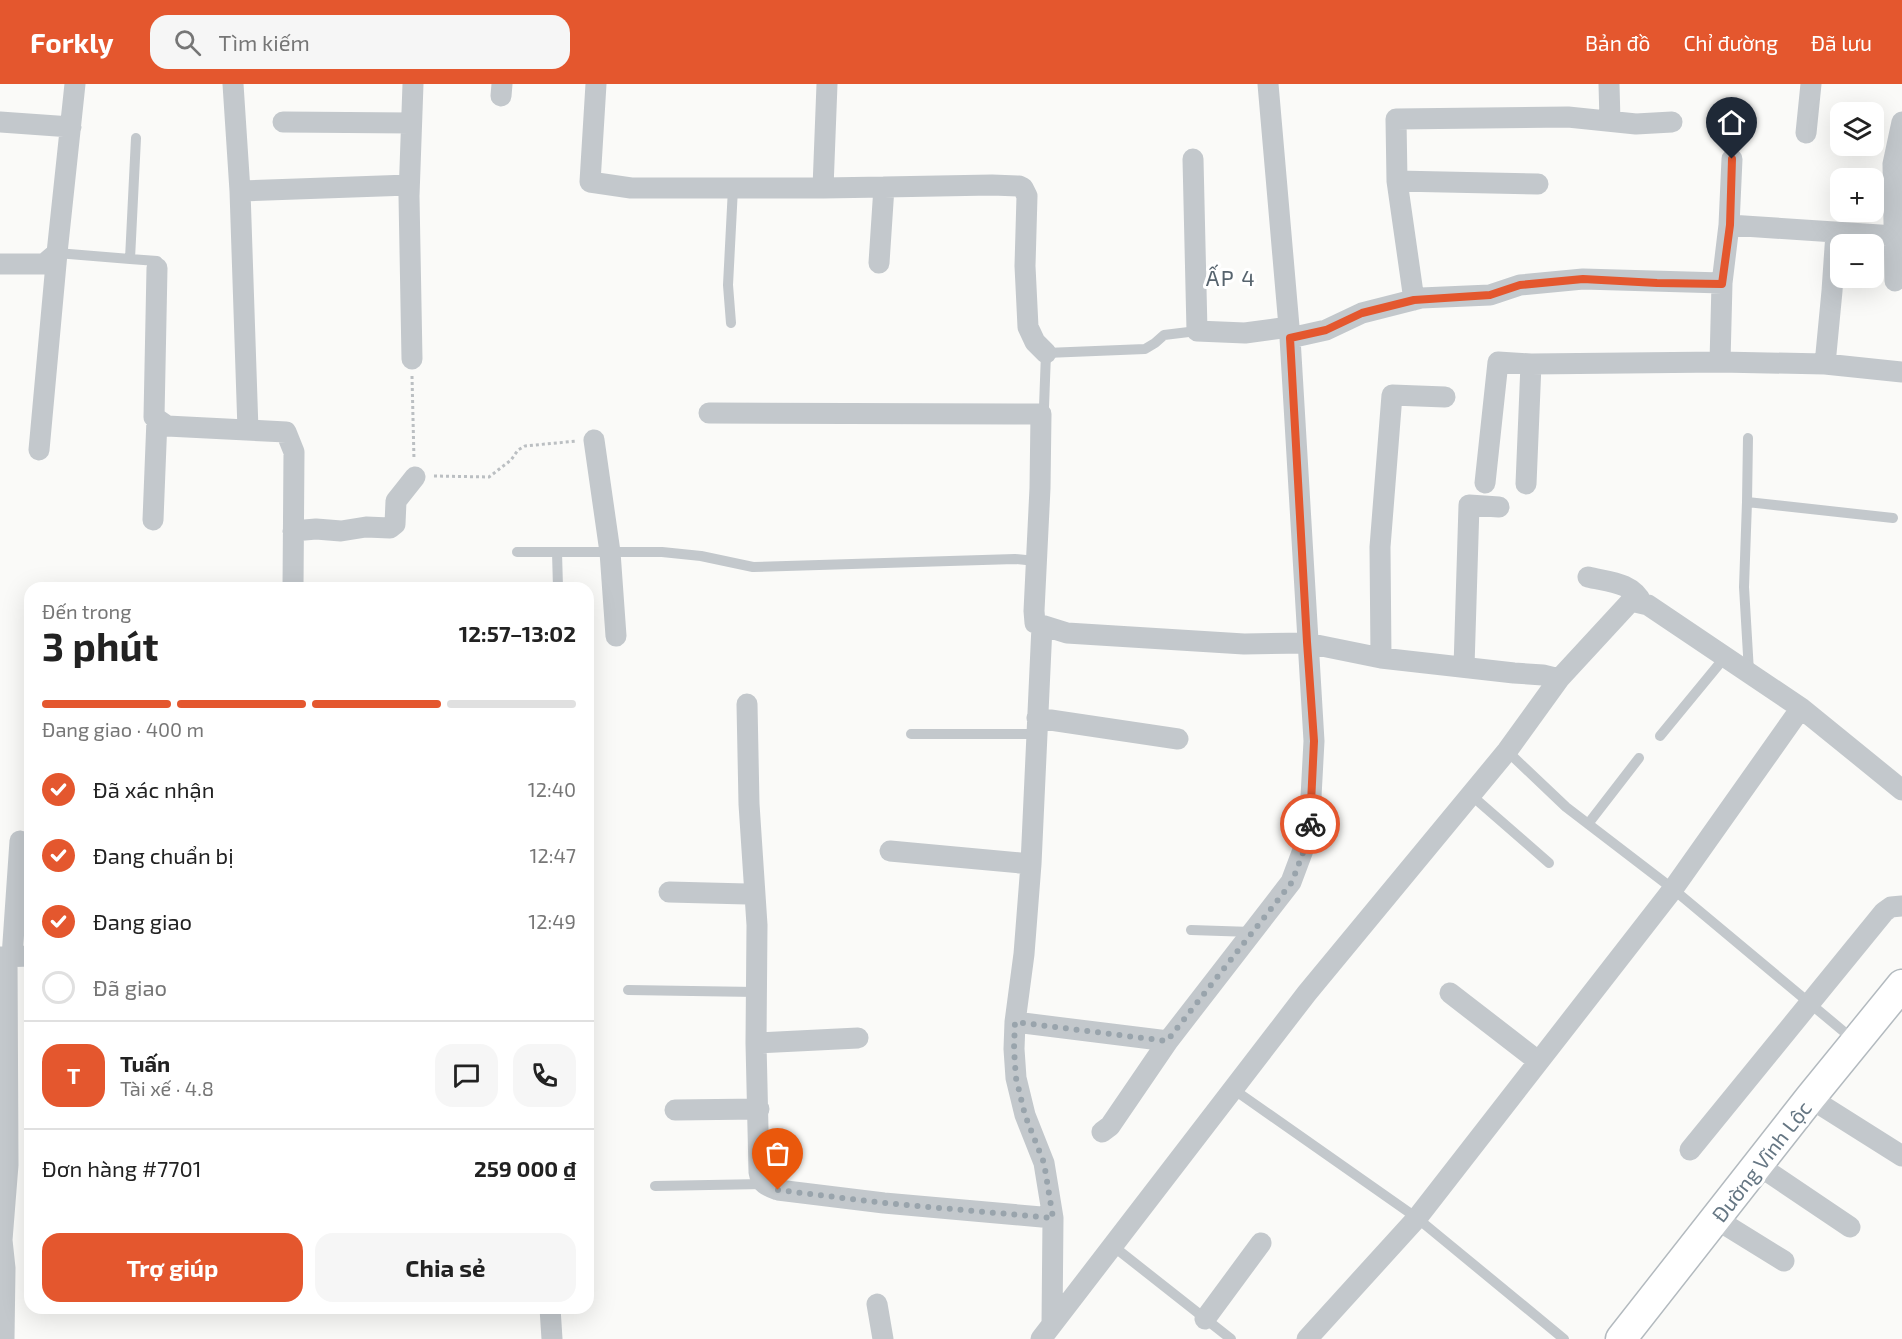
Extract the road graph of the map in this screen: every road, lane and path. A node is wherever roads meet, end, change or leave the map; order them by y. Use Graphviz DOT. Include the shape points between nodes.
graph roads {
  1 [pos="75,84"];
  2 [pos="233,84"];
  3 [pos="412,84"];
  4 [pos="596,84"];
  5 [pos="827,84"];
  6 [pos="1268,84"];
  7 [pos="1609,84"];
  8 [pos="1811,84"];
  9 [pos="1610,121"];
  10 [pos="0,122"];
  11 [pos="283,122"];
  12 [pos="1672,122"];
  13 [pos="1902,122"];
  14 [pos="411,123"];
  15 [pos="71,127"];
  16 [pos="1806,133"];
  17 [pos="136,138"];
  18 [pos="1193,159"];
  19 [pos="1732,159"];
  20 [pos="1397,181"];
  21 [pos="1538,184"];
  22 [pos="409,185"];
  23 [pos="884,187"];
  24 [pos="733,188"];
  25 [pos="823,188"];
  26 [pos="240,191"];
  27 [pos="1730,225"];
  28 [pos="1836,233"];
  29 [pos="1895,237"];
  30 [pos="57,253"];
  31 [pos="130,259"];
  32 [pos="879,263"];
  33 [pos="0,264"];
  34 [pos="157,268"];
  35 [pos="1896,281"];
  36 [pos="1722,284"];
  37 [pos="1414,300"];
  38 [pos="731,323"];
  39 [pos="1197,331"];
  40 [pos="1289,332"];
  41 [pos="1047,353"];
  42 [pos="412,359"];
  43 [pos="1720,362"];
  44 [pos="1531,364"];
  45 [pos="1825,364"];
  46 [pos="1902,372"];
  47 [pos="1445,397"];
  48 [pos="709,413"];
  49 [pos="1041,414"];
  50 [pos="157,419"];
  51 [pos="248,430"];
  52 [pos="1748,438"];
  53 [pos="594,440"];
  54 [pos="39,450"];
  55 [pos="415,477"];
  56 [pos="1485,483"];
  57 [pos="1526,484"];
  58 [pos="1747,502"];
  59 [pos="1499,507"];
  60 [pos="1893,518"];
  61 [pos="153,520"];
  62 [pos="293,531"];
  63 [pos="517,552"];
  64 [pos="557,552"];
  65 [pos="610,552"];
  66 [pos="1036,561"];
  67 [pos="1588,577"];
  68 [pos="293,582"];
  69 [pos="558,582"];
  70 [pos="1641,603"];
  71 [pos="1042,626"];
  72 [pos="616,636"];
  73 [pos="1307,642"];
  74 [pos="1725,657"];
  75 [pos="1381,658"];
  76 [pos="1464,667"];
  77 [pos="1749,672"];
  78 [pos="1559,679"];
  79 [pos="747,704"];
  80 [pos="1801,708"];
  81 [pos="1036,726"];
  82 [pos="911,734"];
  83 [pos="1660,736"];
  84 [pos="1178,739"];
  85 [pos="1507,752"];
  86 [pos="1639,759"];
  87 [pos="1902,790"];
  88 [pos="1471,795"];
  89 [pos="1588,824"];
  90 [pos="20,841"];
  91 [pos="890,851"];
  92 [pos="1549,863"];
  93 [pos="1031,864"];
  94 [pos="1673,889"];
  95 [pos="1902,889"];
  96 [pos="669,892"];
  97 [pos="754,892"];
  98 [pos="1902,906"];
  99 [pos="1191,930"];
  100 [pos="1252,932"];
  101 [pos="12,957"];
  102 [pos="1902,985"];
  103 [pos="628,990"];
  104 [pos="756,992"];
  105 [pos="1450,993"];
  106 [pos="1810,1002"];
  107 [pos="1015,1022"];
  108 [pos="858,1038"];
  109 [pos="1167,1041"];
  110 [pos="1856,1041"];
  111 [pos="756,1043"];
  112 [pos="1538,1061"];
  113 [pos="1233,1089"];
  114 [pos="1810,1098"];
  115 [pos="759,1109"];
  116 [pos="675,1110"];
  117 [pos="1102,1132"];
  118 [pos="1690,1150"];
  119 [pos="1902,1156"];
  120 [pos="1758,1165"];
  121 [pos="763,1184"];
  122 [pos="655,1186"];
  123 [pos="1053,1218"];
  124 [pos="1417,1218"];
  125 [pos="1716,1219"];
  126 [pos="1850,1227"];
  127 [pos="1261,1243"];
  128 [pos="1113,1246"];
  129 [pos="1784,1260"];
  130 [pos="3,1268"];
  131 [pos="877,1304"];
  132 [pos="550,1314"];
  133 [pos="1205,1319"];
  134 [pos="1047,1332"];
  135 [pos="4,1339"];
  136 [pos="552,1339"];
  137 [pos="883,1339"];
  138 [pos="1231,1339"];
  139 [pos="1307,1339"];
  140 [pos="1564,1339"];
  141 [pos="1621,1339"];
  1 -- 15 [label="street"];
  2 -- 26 [label="street"];
  3 -- 14 [label="street"];
  4 -- 24 [label="street" via="590,182 631,188"];
  5 -- 25 [label="street"];
  6 -- 40 [label="street"];
  7 -- 9 [label="street"];
  8 -- 16 [label="street"];
  9 -- 12 [label="street"];
  9 -- 20 [label="street" via="1568,117 1396,119"];
  10 -- 15 [label="street"];
  11 -- 14 [label="street"];
  13 -- 29 [label="street" via="1893,164"];
  14 -- 22 [label="street"];
  15 -- 30 [label="street"];
  17 -- 31 [label="lane"];
  18 -- 39 [label="street"];
  19 -- 27 [label="street"];
  20 -- 21 [label="street"];
  20 -- 37 [label="street"];
  22 -- 26 [label="street"];
  22 -- 42 [label="street"];
  23 -- 25 [label="street"];
  23 -- 32 [label="street"];
  23 -- 41 [label="street" via="992,184 1023,188 1027,196 1028,327 1035,342"];
  24 -- 25 [label="street"];
  24 -- 38 [label="lane" via="728,285"];
  26 -- 51 [label="street"];
  27 -- 28 [label="street"];
  27 -- 36 [label="street"];
  28 -- 29 [label="street"];
  28 -- 45 [label="street"];
  29 -- 35 [label="street"];
  30 -- 31 [label="lane"];
  30 -- 33 [label="street" via="44,264"];
  30 -- 54 [label="street"];
  31 -- 34 [label="lane" via="157,261"];
  34 -- 50 [label="street"];
  36 -- 37 [label="street" via="1583,279 1520,285 1490,295"];
  36 -- 43 [label="street"];
  37 -- 40 [label="street" via="1362,313 1326,330"];
  39 -- 40 [label="street"];
  39 -- 41 [label="lane" via="1164,334 1145,349"];
  40 -- 73 [label="street"];
  41 -- 49 [label="lane"];
  42 -- 55 [label="path"];
  43 -- 44 [label="street"];
  43 -- 45 [label="street"];
  44 -- 56 [label="street" via="1498,362"];
  44 -- 57 [label="street"];
  45 -- 46 [label="street"];
  47 -- 75 [label="street" via="1392,395 1380,547"];
  48 -- 49 [label="street"];
  49 -- 66 [label="street"];
  50 -- 51 [label="street" via="167,426"];
  50 -- 61 [label="street"];
  51 -- 62 [label="street" via="286,432 294,452"];
  52 -- 58 [label="lane"];
  53 -- 55 [label="path" via="525,446 489,477"];
  53 -- 65 [label="street"];
  55 -- 62 [label="street" via="396,501 394,524 390,528"];
  58 -- 60 [label="lane"];
  58 -- 77 [label="lane" via="1744,587"];
  59 -- 76 [label="street" via="1469,505"];
  62 -- 68 [label="street"];
  63 -- 64 [label="lane"];
  64 -- 65 [label="lane"];
  64 -- 69 [label="lane"];
  65 -- 66 [label="lane" via="663,552 753,567"];
  65 -- 72 [label="street"];
  66 -- 71 [label="street" via="1035,623"];
  67 -- 70 [label="street" via="1626,586"];
  70 -- 74 [label="street"];
  70 -- 78 [label="street" via="1631,601"];
  71 -- 73 [label="street" via="1066,633 1244,644"];
  71 -- 81 [label="street"];
  73 -- 75 [label="street"];
  73 -- 100 [label="street" via="1314,741 1310,834 1292,882"];
  74 -- 77 [label="street"];
  74 -- 83 [label="lane"];
  75 -- 76 [label="street"];
  76 -- 78 [label="street"];
  77 -- 80 [label="street"];
  78 -- 85 [label="street"];
  79 -- 97 [label="street"];
  80 -- 87 [label="street"];
  80 -- 94 [label="street"];
  81 -- 82 [label="lane"];
  81 -- 84 [label="street"];
  81 -- 93 [label="street"];
  85 -- 88 [label="street"];
  85 -- 89 [label="lane"];
  86 -- 89 [label="lane"];
  88 -- 92 [label="lane"];
  88 -- 113 [label="street" via="1306,993"];
  89 -- 94 [label="lane"];
  90 -- 101 [label="street"];
  91 -- 93 [label="street"];
  93 -- 107 [label="street"];
  94 -- 106 [label="lane"];
  94 -- 112 [label="street"];
  95 -- 98 [label="street"];
  96 -- 97 [label="street"];
  97 -- 104 [label="street"];
  98 -- 106 [label="street" via="1884,912"];
  99 -- 100 [label="lane"];
  100 -- 109 [label="street"];
  101 -- 130 [label="street"];
  102 -- 110 [label="main road, Đường Vĩnh Lộc"];
  103 -- 104 [label="lane"];
  104 -- 111 [label="street"];
  105 -- 112 [label="street"];
  106 -- 110 [label="lane"];
  106 -- 118 [label="street"];
  107 -- 109 [label="street"];
  107 -- 123 [label="street" via="1016,1078 1025,1115 1044,1163"];
  108 -- 111 [label="street"];
  109 -- 117 [label="street" via="1110,1126"];
  110 -- 114 [label="main road, Đường Vĩnh Lộc"];
  111 -- 115 [label="street"];
  112 -- 124 [label="street"];
  113 -- 124 [label="lane"];
  113 -- 128 [label="street"];
  114 -- 119 [label="street"];
  114 -- 120 [label="main road, Đường Vĩnh Lộc"];
  115 -- 116 [label="street"];
  115 -- 121 [label="street" via="759,1172"];
  120 -- 125 [label="main road, Đường Vĩnh Lộc"];
  120 -- 126 [label="street"];
  121 -- 122 [label="lane"];
  121 -- 123 [label="street" via="778,1190 884,1203"];
  123 -- 134 [label="street"];
  124 -- 139 [label="street"];
  124 -- 140 [label="lane"];
  125 -- 129 [label="street"];
  125 -- 141 [label="main road, Đường Vĩnh Lộc"];
  127 -- 133 [label="street"];
  128 -- 133 [label="lane"];
  128 -- 134 [label="street"];
  130 -- 135 [label="street"];
  131 -- 137 [label="street"];
  132 -- 136 [label="street"];
  133 -- 138 [label="lane"];
}
